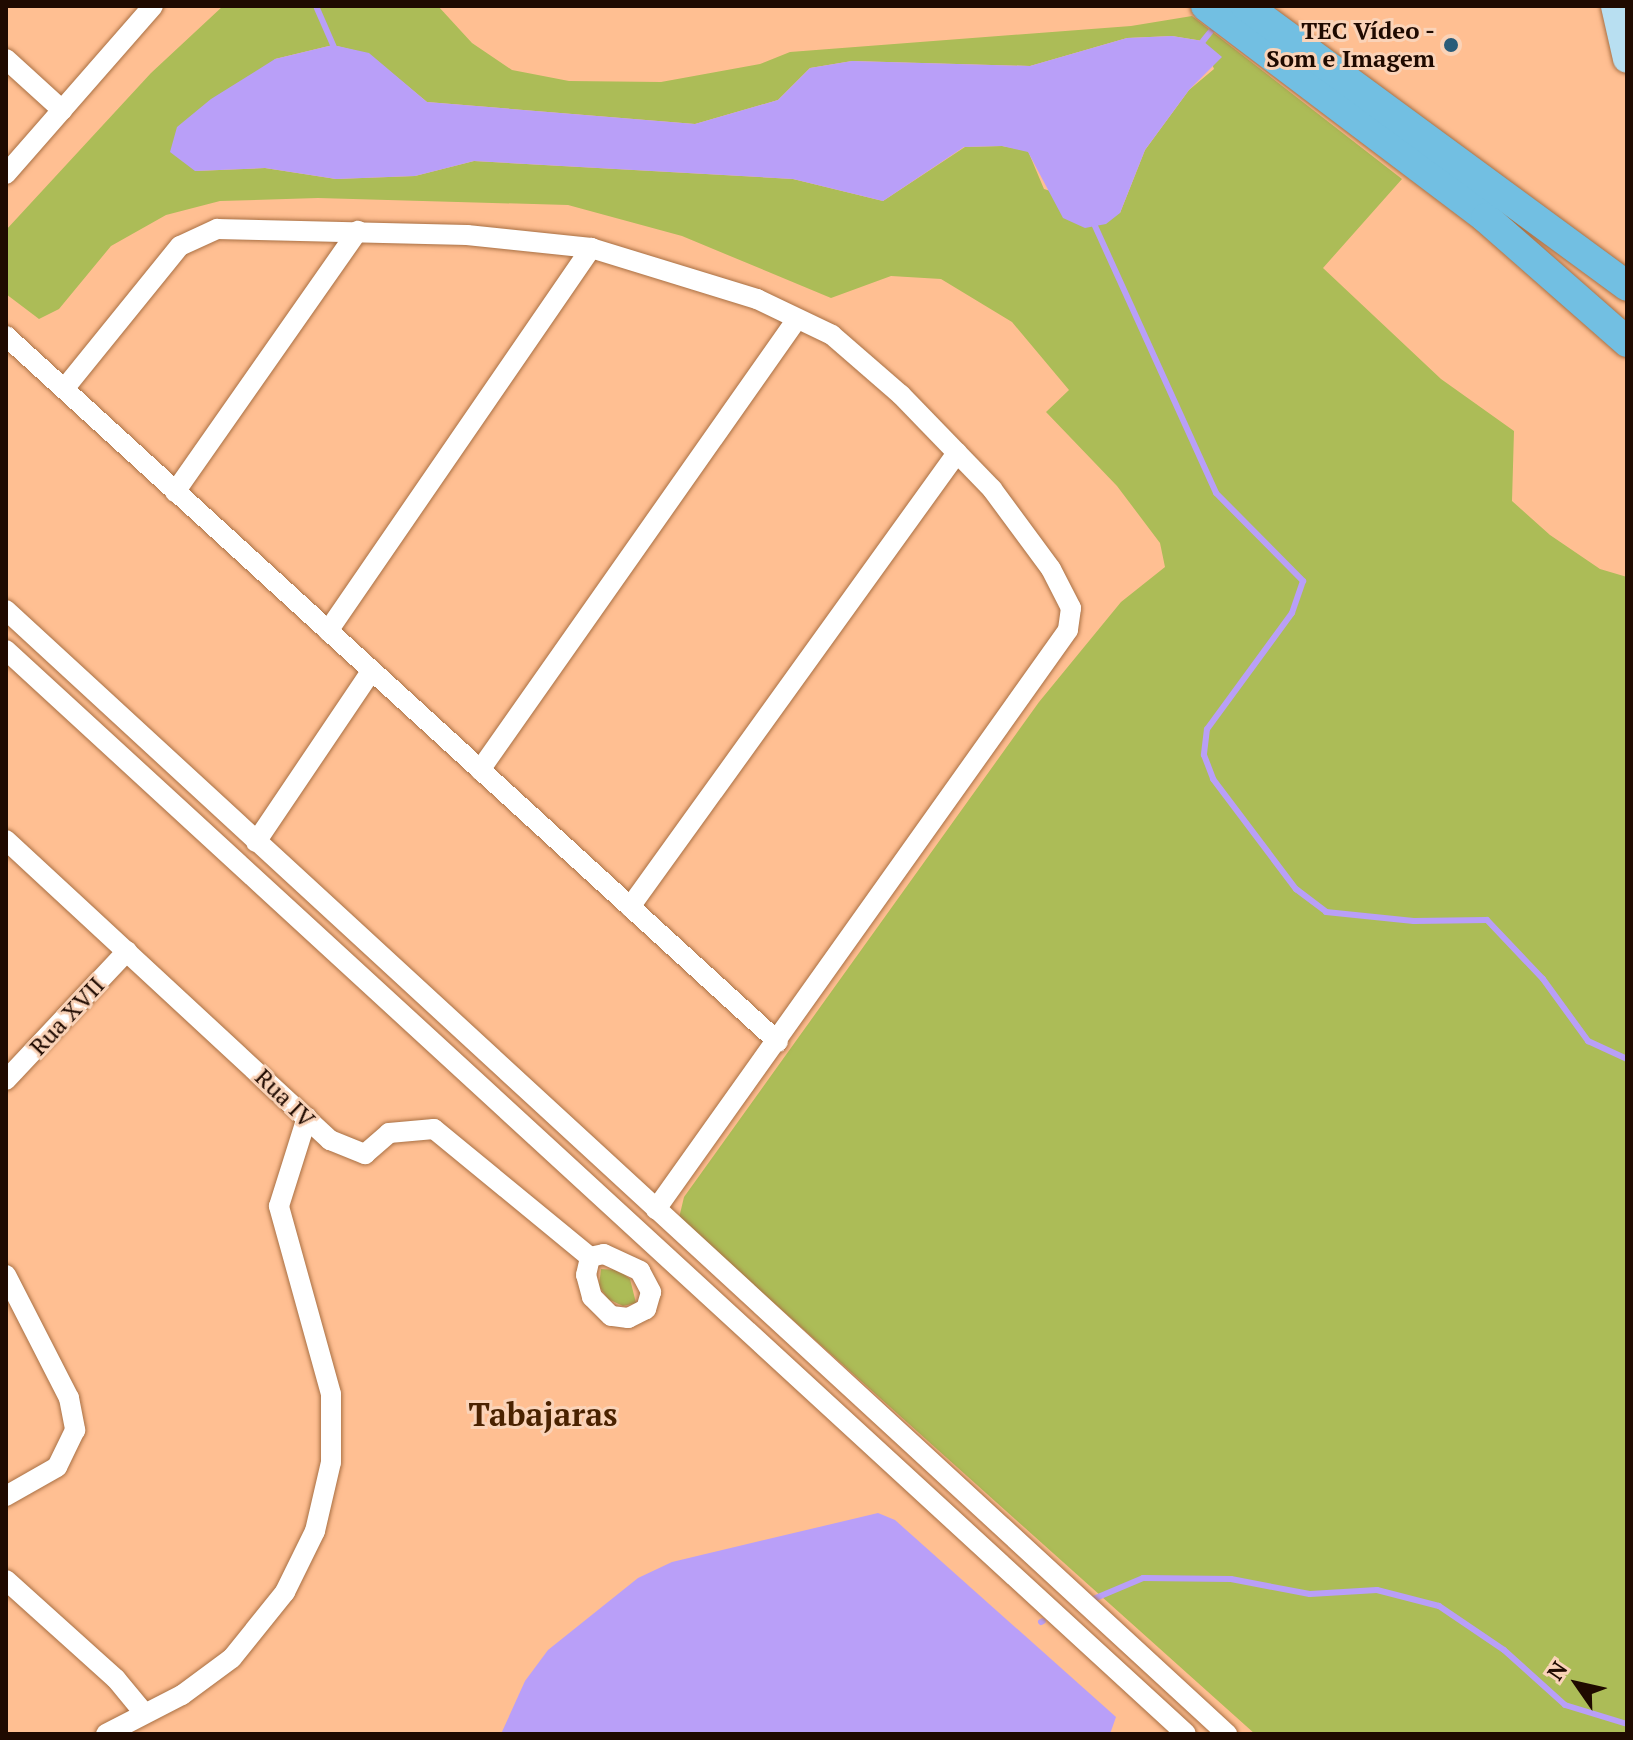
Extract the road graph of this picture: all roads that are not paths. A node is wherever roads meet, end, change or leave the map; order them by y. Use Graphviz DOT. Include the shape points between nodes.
graph roads {
  1 [pos="153,6"];
  2 [pos="1206,6"];
  3 [pos="1246,6"];
  4 [pos="1615,6"];
  5 [pos="6,59"];
  6 [pos="1627,59"];
  7 [pos="62,110"];
  8 [pos="6,174"];
  9 [pos="358,231"];
  10 [pos="591,248"];
  11 [pos="1627,286"];
  12 [pos="797,319"];
  13 [pos="1627,326"];
  14 [pos="6,336"];
  15 [pos="1627,342"];
  16 [pos="64,389"];
  17 [pos="957,453"];
  18 [pos="175,492"];
  19 [pos="6,610"];
  20 [pos="328,631"];
  21 [pos="6,650"];
  22 [pos="370,673"];
  23 [pos="480,770"];
  24 [pos="6,840"];
  25 [pos="256,842"];
  26 [pos="630,907"];
  27 [pos="127,951"];
  28 [pos="778,1042"];
  29 [pos="6,1080"];
  30 [pos="307,1117"];
  31 [pos="640,1194"];
  32 [pos="656,1209"];
  33 [pos="620,1216"];
  34 [pos="701,1250"];
  35 [pos="590,1257"];
  36 [pos="681,1273"];
  37 [pos="6,1275"];
  38 [pos="6,1496"];
  39 [pos="6,1580"];
  40 [pos="144,1713"];
  41 [pos="106,1734"];
  42 [pos="1186,1734"];
  43 [pos="1227,1734"];
  1 -- 7 [label="street"];
  2 -- 15 [label="main road" via="1486,218"];
  3 -- 11 [label="main road"];
  4 -- 6 [label="main road"];
  5 -- 7 [label="street"];
  7 -- 8 [label="street"];
  9 -- 10 [label="street"];
  9 -- 16 [label="street" via="217,229 180,246"];
  9 -- 18 [label="street"];
  10 -- 12 [label="street" via="757,299"];
  10 -- 20 [label="street"];
  12 -- 17 [label="street" via="832,335"];
  12 -- 23 [label="street"];
  13 -- 15 [label="main road"];
  14 -- 16 [label="street"];
  16 -- 18 [label="street"];
  17 -- 26 [label="street"];
  17 -- 28 [label="street" via="992,489 1051,569 1071,608 1068,630"];
  18 -- 20 [label="street"];
  19 -- 25 [label="street"];
  20 -- 22 [label="street"];
  21 -- 33 [label="street"];
  22 -- 23 [label="street"];
  22 -- 25 [label="street"];
  23 -- 26 [label="street"];
  24 -- 27 [label="street, Rua IV"];
  25 -- 31 [label="street"];
  26 -- 28 [label="street"];
  27 -- 29 [label="street, Rua XVII"];
  27 -- 30 [label="street, Rua IV"];
  28 -- 32 [label="street"];
  30 -- 35 [label="street, Rua IV" via="330,1140 365,1154 389,1133 434,1129"];
  30 -- 40 [label="street" via="279,1206 331,1394 331,1462 322,1507 307,1553 253,1635 213,1673"];
  31 -- 32 [label="street"];
  31 -- 33 [label="street"];
  32 -- 34 [label="street"];
  33 -- 36 [label="street"];
  34 -- 36 [label="street"];
  34 -- 43 [label="street"];
  36 -- 42 [label="street"];
  37 -- 38 [label="street" via="69,1398 75,1430 57,1467"];
  39 -- 40 [label="street" via="116,1679"];
  40 -- 41 [label="street"];
}
